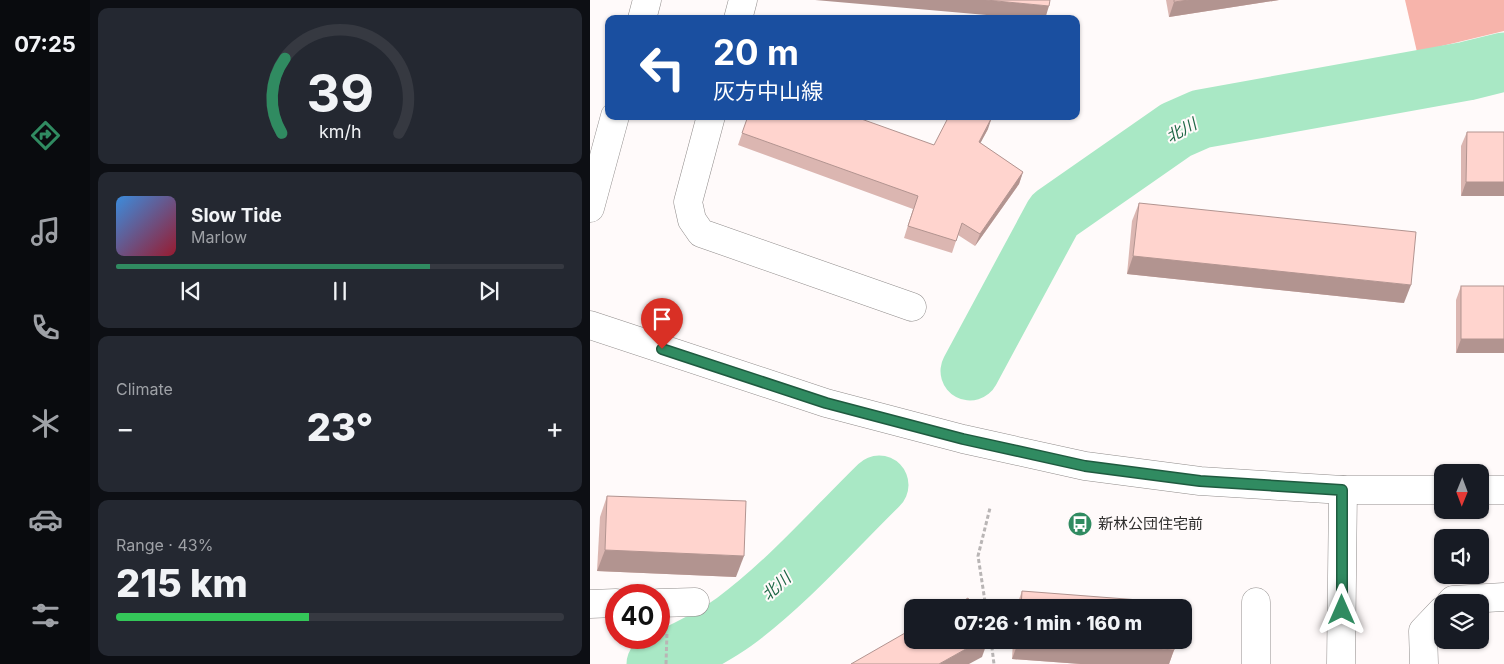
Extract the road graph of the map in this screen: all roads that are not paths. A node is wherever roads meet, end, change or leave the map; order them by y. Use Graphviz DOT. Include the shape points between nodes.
graph roads {
  1 [pos="647,0"];
  2 [pos="743,0"];
  3 [pos="643,15"];
  4 [pos="739,15"];
  5 [pos="614,120"];
  6 [pos="710,120"];
  7 [pos="590,208"];
  8 [pos="912,307"];
  9 [pos="590,324"];
  10 [pos="1342,490"];
  11 [pos="1434,490"];
  12 [pos="1489,490"];
  13 [pos="1504,490"];
  14 [pos="1504,598"];
  15 [pos="1489,599"];
  16 [pos="670,602"];
  17 [pos="695,602"];
  18 [pos="1256,602"];
  19 [pos="605,603"];
  20 [pos="590,604"];
  21 [pos="1434,619"];
  22 [pos="1256,664"];
  23 [pos="1341,664"];
  24 [pos="1424,664"];
  1 -- 3 [label="main road"];
  2 -- 4 [label="main road"];
  5 -- 7 [label="main road"];
  6 -- 8 [label="main road" via="688,202 692,220 701,233"];
  9 -- 10 [label="main road" via="826,403 1085,466 1200,481"];
  10 -- 11 [label="main road"];
  10 -- 23 [label="main road"];
  12 -- 13 [label="main road"];
  14 -- 15 [label="main road"];
  16 -- 17 [label="main road"];
  18 -- 22 [label="main road"];
  19 -- 20 [label="main road"];
  21 -- 24 [label="main road" via="1423,631"];
}
